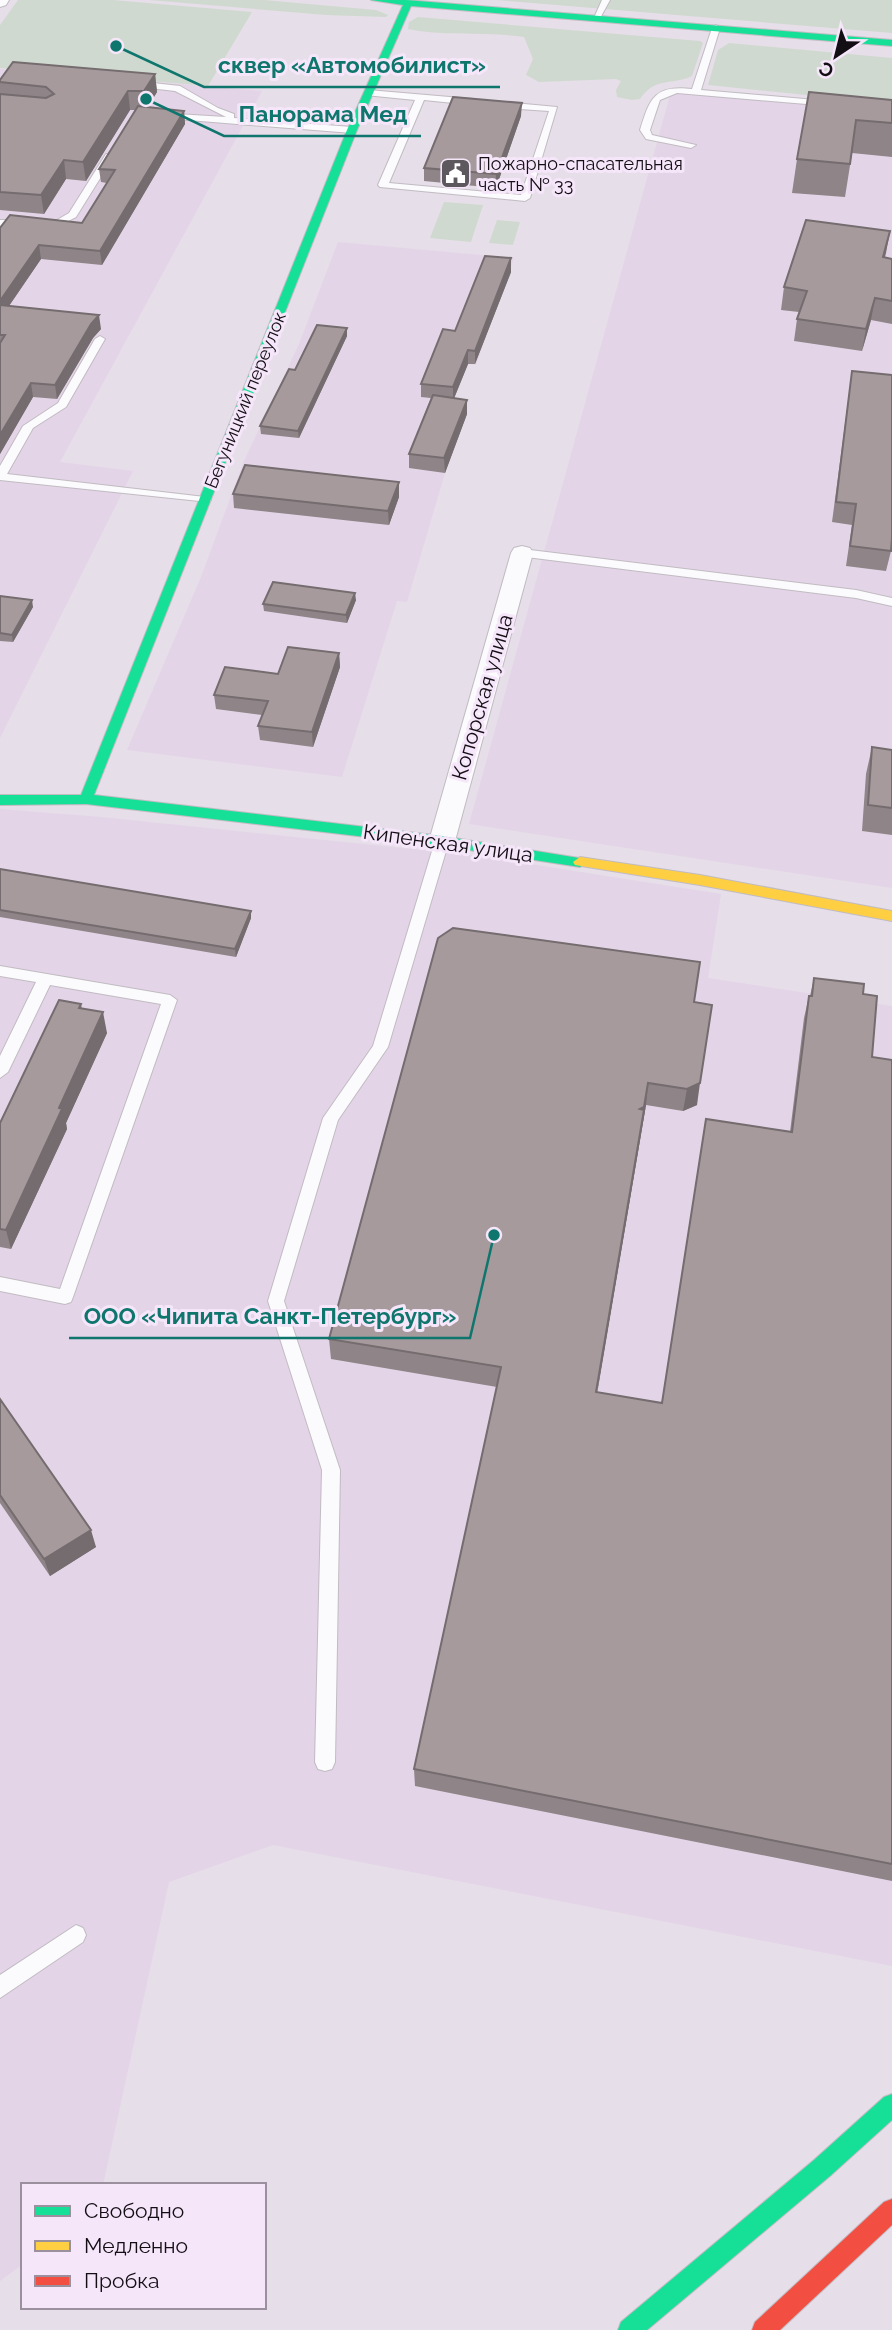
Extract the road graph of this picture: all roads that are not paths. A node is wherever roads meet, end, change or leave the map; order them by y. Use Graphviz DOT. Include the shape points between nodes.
graph roads {
  1 [pos="376,0"];
  2 [pos="606,0"];
  3 [pos="408,3"];
  4 [pos="596,18"];
  5 [pos="716,28"];
  6 [pos="892,43"];
  7 [pos="124,83"];
  8 [pos="696,92"];
  9 [pos="368,93"];
  10 [pos="420,98"];
  11 [pos="840,105"];
  12 [pos="148,114"];
  13 [pos="255,122"];
  14 [pos="352,130"];
  15 [pos="691,145"];
  16 [pos="114,147"];
  17 [pos="0,223"];
  18 [pos="100,340"];
  19 [pos="0,476"];
  20 [pos="205,500"];
  21 [pos="522,553"];
  22 [pos="892,602"];
  23 [pos="86,799"];
  24 [pos="0,800"];
  25 [pos="442,841"];
  26 [pos="892,916"];
  27 [pos="0,971"];
  28 [pos="45,979"];
  29 [pos="0,1072"];
  30 [pos="0,1284"];
  31 [pos="325,1762"];
  32 [pos="75,1935"];
  33 [pos="0,1988"];
  34 [pos="892,2105"];
  35 [pos="892,2210"];
  36 [pos="629,2330"];
  37 [pos="763,2330"];
  1 -- 3 [label="main road"];
  2 -- 4 [label="lane"];
  3 -- 4 [label="main road"];
  3 -- 9 [label="main road, Бегуницкий переулок"];
  4 -- 5 [label="main road"];
  5 -- 6 [label="main road"];
  5 -- 8 [label="lane"];
  7 -- 13 [label="lane" via="177,88 215,110"];
  8 -- 11 [label="lane"];
  8 -- 15 [label="lane" via="663,92 654,99 645,130 649,137"];
  9 -- 10 [label="lane"];
  9 -- 14 [label="main road, Бегуницкий переулок"];
  10 -- 10 [label="lane" via="554,109 525,198 383,185"];
  12 -- 13 [label="lane"];
  13 -- 14 [label="lane"];
  14 -- 20 [label="main road, Бегуницкий переулок"];
  16 -- 17 [label="lane" via="74,215 59,223"];
  18 -- 19 [label="lane" via="62,405 29,426"];
  19 -- 20 [label="lane"];
  20 -- 23 [label="main road, Бегуницкий переулок"];
  21 -- 22 [label="lane"];
  21 -- 25 [label="street, Копорская улица"];
  23 -- 24 [label="main road, Кипенская улица"];
  23 -- 25 [label="main road, Кипенская улица"];
  25 -- 26 [label="main road, Кипенская улица" via="701,880"];
  25 -- 31 [label="lane" via="380,1046 331,1118 276,1301 331,1470"];
  27 -- 28 [label="lane"];
  28 -- 29 [label="lane"];
  28 -- 30 [label="lane" via="170,1000 65,1297"];
  32 -- 33 [label="lane"];
  34 -- 36 [label="main road"];
  35 -- 37 [label="main road"];
}
